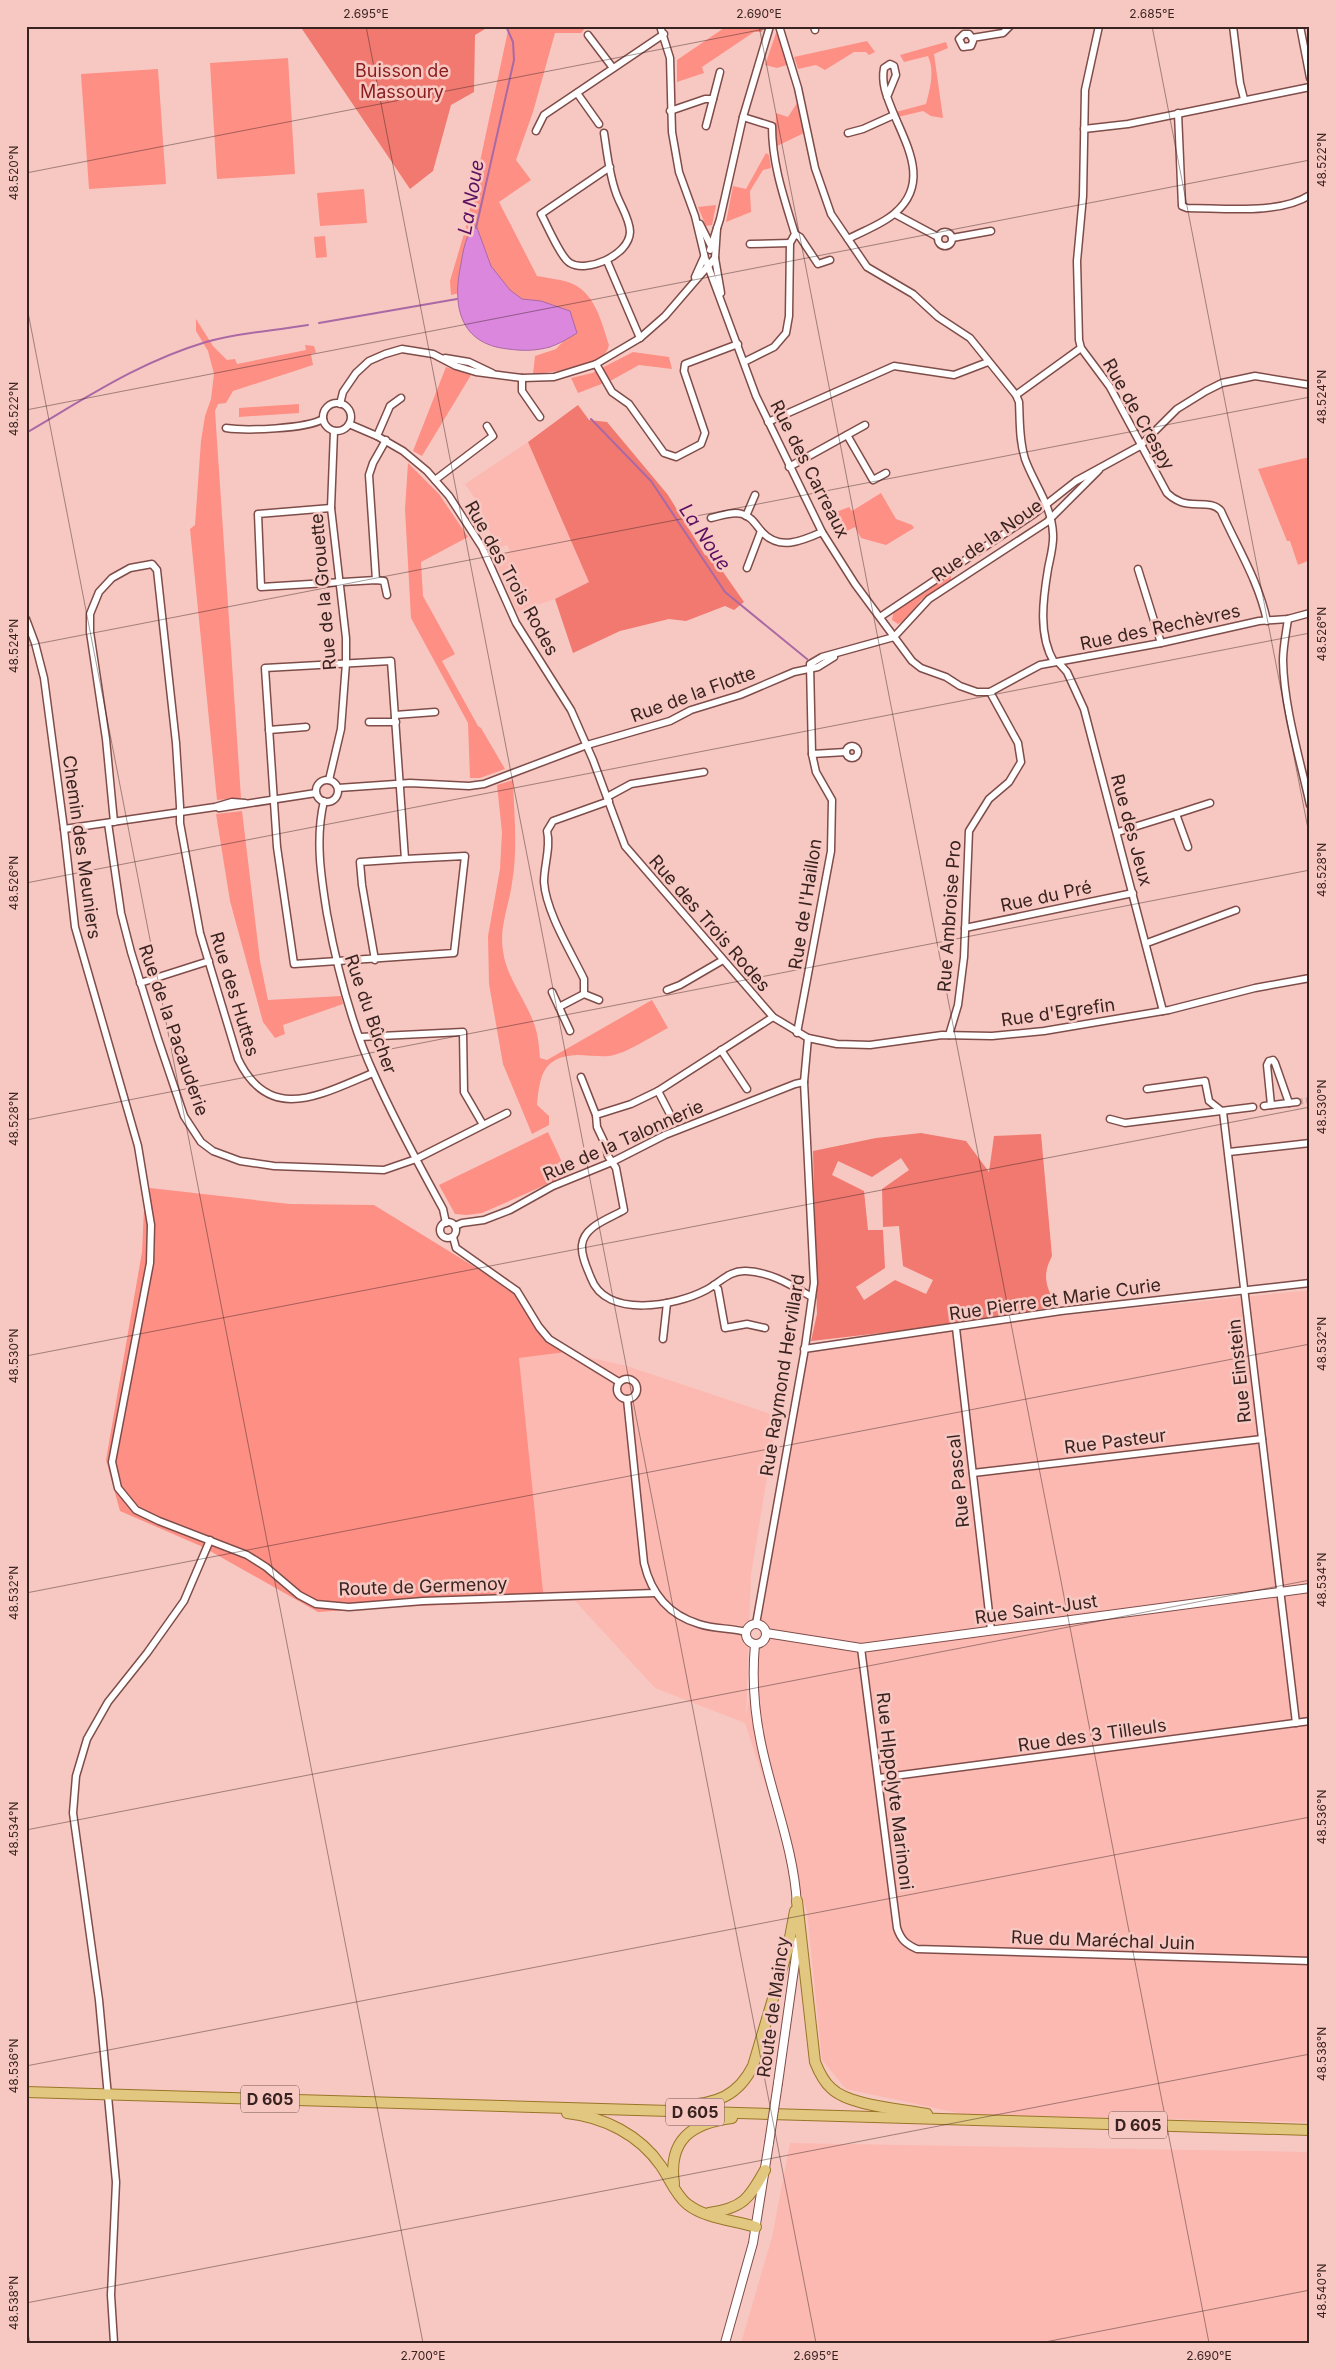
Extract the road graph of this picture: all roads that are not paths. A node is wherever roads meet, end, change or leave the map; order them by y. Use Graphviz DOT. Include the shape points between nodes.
graph roads {
  1 [pos="660,26"];
  2 [pos="770,26"];
  3 [pos="779,26"];
  4 [pos="1010,26"];
  5 [pos="1100,26"];
  6 [pos="1233,26"];
  7 [pos="1300,26"];
  8 [pos="664,34"];
  9 [pos="588,35"];
  10 [pos="972,38"];
  11 [pos="613,68"];
  12 [pos="720,72"];
  13 [pos="1310,78"];
  14 [pos="1310,87"];
  15 [pos="577,93"];
  16 [pos="887,97"];
  17 [pos="713,99"];
  18 [pos="1244,99"];
  19 [pos="670,111"];
  20 [pos="1178,113"];
  21 [pos="894,115"];
  22 [pos="743,116"];
  23 [pos="598,124"];
  24 [pos="706,126"];
  25 [pos="1084,129"];
  26 [pos="536,131"];
  27 [pos="604,133"];
  28 [pos="848,133"];
  29 [pos="610,167"];
  30 [pos="1310,196"];
  31 [pos="894,214"];
  32 [pos="696,216"];
  33 [pos="718,228"];
  34 [pos="703,230"];
  35 [pos="991,231"];
  36 [pos="795,234"];
  37 [pos="938,237"];
  38 [pos="952,238"];
  39 [pos="848,239"];
  40 [pos="790,243"];
  41 [pos="750,244"];
  42 [pos="710,256"];
  43 [pos="607,260"];
  44 [pos="830,260"];
  45 [pos="700,276"];
  46 [pos="712,277"];
  47 [pos="692,283"];
  48 [pos="722,301"];
  49 [pos="640,338"];
  50 [pos="738,344"];
  51 [pos="1081,348"];
  52 [pos="744,362"];
  53 [pos="988,362"];
  54 [pos="596,364"];
  55 [pos="522,378"];
  56 [pos="1310,384"];
  57 [pos="1016,395"];
  58 [pos="401,398"];
  59 [pos="340,404"];
  60 [pos="540,417"];
  61 [pos="323,419"];
  62 [pos="768,422"];
  63 [pos="349,424"];
  64 [pos="865,425"];
  65 [pos="487,426"];
  66 [pos="226,428"];
  67 [pos="334,430"];
  68 [pos="847,435"];
  69 [pos="377,436"];
  70 [pos="386,440"];
  71 [pos="1140,446"];
  72 [pos="789,467"];
  73 [pos="1100,470"];
  74 [pos="886,473"];
  75 [pos="435,480"];
  76 [pos="755,495"];
  77 [pos="1046,504"];
  78 [pos="331,508"];
  79 [pos="746,516"];
  80 [pos="711,518"];
  81 [pos="1050,518"];
  82 [pos="761,531"];
  83 [pos="822,532"];
  84 [pos="747,568"];
  85 [pos="1138,569"];
  86 [pos="376,580"];
  87 [pos="339,582"];
  88 [pos="387,595"];
  89 [pos="1310,613"];
  90 [pos="880,617"];
  91 [pos="26,619"];
  92 [pos="1288,619"];
  93 [pos="1267,620"];
  94 [pos="894,637"];
  95 [pos="1161,643"];
  96 [pos="1056,662"];
  97 [pos="346,663"];
  98 [pos="809,670"];
  99 [pos="990,692"];
  100 [pos="435,712"];
  101 [pos="396,719"];
  102 [pos="369,722"];
  103 [pos="306,727"];
  104 [pos="269,730"];
  105 [pos="587,745"];
  106 [pos="846,752"];
  107 [pos="812,754"];
  108 [pos="704,772"];
  109 [pos="329,780"];
  110 [pos="400,784"];
  111 [pos="338,788"];
  112 [pos="316,793"];
  113 [pos="274,799"];
  114 [pos="608,799"];
  115 [pos="324,801"];
  116 [pos="1210,803"];
  117 [pos="1310,804"];
  118 [pos="180,812"];
  119 [pos="1176,814"];
  120 [pos="111,822"];
  121 [pos="64,829"];
  122 [pos="1118,832"];
  123 [pos="1188,847"];
  124 [pos="405,859"];
  125 [pos="1133,893"];
  126 [pos="1236,910"];
  127 [pos="965,928"];
  128 [pos="1147,943"];
  129 [pos="375,960"];
  130 [pos="723,960"];
  131 [pos="209,961"];
  132 [pos="337,962"];
  133 [pos="1310,978"];
  134 [pos="140,983"];
  135 [pos="667,990"];
  136 [pos="552,992"];
  137 [pos="584,994"];
  138 [pos="599,1000"];
  139 [pos="559,1007"];
  140 [pos="1163,1011"];
  141 [pos="772,1017"];
  142 [pos="570,1031"];
  143 [pos="798,1033"];
  144 [pos="948,1035"];
  145 [pos="360,1037"];
  146 [pos="808,1038"];
  147 [pos="721,1050"];
  148 [pos="373,1073"];
  149 [pos="581,1077"];
  150 [pos="804,1082"];
  151 [pos="747,1089"];
  152 [pos="1147,1089"];
  153 [pos="658,1091"];
  154 [pos="1297,1102"];
  155 [pos="1288,1103"];
  156 [pos="1254,1107"];
  157 [pos="1223,1112"];
  158 [pos="507,1113"];
  159 [pos="596,1115"];
  160 [pos="1110,1119"];
  161 [pos="673,1120"];
  162 [pos="482,1123"];
  163 [pos="1310,1144"];
  164 [pos="1229,1152"];
  165 [pos="416,1158"];
  166 [pos="612,1162"];
  167 [pos="446,1223"];
  168 [pos="455,1226"];
  169 [pos="453,1237"];
  170 [pos="1310,1283"];
  171 [pos="714,1285"];
  172 [pos="1245,1291"];
  173 [pos="812,1297"];
  174 [pos="667,1303"];
  175 [pos="765,1328"];
  176 [pos="956,1328"];
  177 [pos="663,1339"];
  178 [pos="804,1349"];
  179 [pos="619,1382"];
  180 [pos="627,1399"];
  181 [pos="1262,1439"];
  182 [pos="973,1473"];
  183 [pos="210,1540"];
  184 [pos="1310,1588"];
  185 [pos="1281,1592"];
  186 [pos="655,1593"];
  187 [pos="756,1624"];
  188 [pos="991,1630"];
  189 [pos="746,1632"];
  190 [pos="766,1633"];
  191 [pos="755,1644"];
  192 [pos="862,1648"];
  193 [pos="1310,1721"];
  194 [pos="1296,1723"];
  195 [pos="879,1778"];
  196 [pos="797,1901"];
  197 [pos="900,1937"];
  198 [pos="1310,1961"];
  199 [pos="26,2092"];
  200 [pos="108,2094"];
  201 [pos="514,2106"];
  202 [pos="632,2109"];
  203 [pos="757,2114"];
  204 [pos="966,2120"];
  205 [pos="1310,2130"];
  206 [pos="765,2170"];
  207 [pos="675,2190"];
  208 [pos="706,2213"];
  209 [pos="756,2227"];
  210 [pos="114,2343"];
  211 [pos="724,2343"];
  1 -- 8 [label="street, Rue des Carreaux"];
  2 -- 22 [label="street"];
  3 -- 39 [label="street" via="798,88 815,168 831,214"];
  4 -- 10 [label="street" via="1003,33"];
  5 -- 25 [label="street, Rue de Crespy" via="1086,90"];
  6 -- 18 [label="street"];
  7 -- 13 [label="street"];
  8 -- 11 [label="street"];
  8 -- 19 [label="street, Rue des Carreaux" via="670,58"];
  9 -- 11 [label="street"];
  11 -- 15 [label="street"];
  12 -- 17 [label="street"];
  14 -- 18 [label="street"];
  15 -- 23 [label="street"];
  15 -- 26 [label="street" via="544,115"];
  16 -- 21 [label="street"];
  17 -- 19 [label="street"];
  17 -- 24 [label="street"];
  18 -- 20 [label="street"];
  19 -- 32 [label="street, Rue des Carreaux" via="679,172"];
  20 -- 25 [label="street"];
  20 -- 30 [label="street" via="1182,206 1267,207 1287,205"];
  21 -- 28 [label="street"];
  21 -- 31 [label="street" via="915,167 914,186 907,201"];
  22 -- 33 [label="street"];
  22 -- 36 [label="street" via="772,126 776,172"];
  25 -- 51 [label="street, Rue de Crespy" via="1083,196 1077,261"];
  27 -- 29 [label="street"];
  29 -- 43 [label="street" via="630,231 624,248"];
  29 -- 43 [label="street" via="541,214 570,263 582,266"];
  31 -- 37 [label="street"];
  31 -- 39 [label="street"];
  32 -- 34 [label="street, Rue des Carreaux"];
  32 -- 42 [label="street, Rue des Carreaux"];
  33 -- 34 [label="street"];
  33 -- 42 [label="street"];
  34 -- 42 [label="street, Rue des Carreaux"];
  35 -- 38 [label="street"];
  36 -- 40 [label="street"];
  36 -- 44 [label="street" via="818,264"];
  37 -- 38 [label="street" via="946,232"];
  37 -- 38 [label="street" via="939,244 944,246 951,243"];
  39 -- 53 [label="street" via="867,267 913,294 938,317 970,338"];
  40 -- 41 [label="street"];
  40 -- 52 [label="street" via="786,333 774,347"];
  42 -- 45 [label="street"];
  42 -- 46 [label="street, Rue des Carreaux"];
  42 -- 47 [label="street"];
  42 -- 48 [label="street, Rue des Carreaux"];
  43 -- 49 [label="street"];
  45 -- 46 [label="street"];
  45 -- 47 [label="street"];
  46 -- 48 [label="street, Rue des Carreaux"];
  47 -- 49 [label="street" via="665,316"];
  48 -- 50 [label="street, Rue des Carreaux"];
  49 -- 54 [label="street"];
  50 -- 52 [label="street, Rue des Carreaux"];
  50 -- 54 [label="street" via="685,364 684,371 705,432 700,444 676,457 664,453 629,404 612,392"];
  51 -- 57 [label="street"];
  51 -- 71 [label="street, Rue de Crespy" via="1110,387"];
  52 -- 62 [label="street, Rue des Carreaux"];
  53 -- 57 [label="street"];
  53 -- 62 [label="street" via="954,375 894,366"];
  54 -- 55 [label="street" via="554,377"];
  55 -- 59 [label="street" via="476,372 421,350 402,349 369,362 356,373 343,392"];
  55 -- 60 [label="street" via="522,391"];
  56 -- 71 [label="street, Rue de la Noue" via="1255,376 1222,383 1177,410"];
  57 -- 77 [label="street, Rue des Jeux" via="1026,461"];
  58 -- 69 [label="street" via="390,406"];
  59 -- 61 [label="street" via="327,407"];
  59 -- 63 [label="street" via="348,410"];
  61 -- 66 [label="street" via="300,426"];
  61 -- 67 [label="street"];
  62 -- 72 [label="street, Rue des Carreaux"];
  63 -- 67 [label="street" via="342,430"];
  63 -- 69 [label="street, Rue des Trois Rodes"];
  64 -- 68 [label="street"];
  65 -- 75 [label="street" via="493,436"];
  67 -- 78 [label="street, Rue de la Grouette"];
  68 -- 72 [label="street"];
  68 -- 74 [label="street" via="873,480"];
  69 -- 70 [label="street, Rue des Trois Rodes"];
  70 -- 75 [label="street, Rue des Trois Rodes" via="414,459"];
  70 -- 86 [label="street" via="369,475"];
  71 -- 73 [label="street, Rue de la Noue"];
  71 -- 93 [label="street, Rue de Crespy" via="1167,493 1183,503 1212,505 1221,511 1251,570"];
  72 -- 83 [label="street, Rue des Carreaux"];
  73 -- 77 [label="street, Rue de la Noue" via="1076,481"];
  73 -- 81 [label="street, Rue de la Noue"];
  75 -- 105 [label="street, Rue des Trois Rodes" via="482,548 516,623 571,710"];
  76 -- 79 [label="street"];
  77 -- 81 [label="street, Rue des Jeux"];
  77 -- 90 [label="street, Rue de la Noue"];
  78 -- 87 [label="street, Rue de la Grouette"];
  78 -- 87 [label="street" via="258,514 260,584 264,587"];
  79 -- 80 [label="street" via="740,513"];
  79 -- 82 [label="street"];
  81 -- 94 [label="street, Rue de la Noue" via="929,599"];
  81 -- 96 [label="street, Rue des Jeux" via="1054,538 1044,594 1045,640 1047,650"];
  82 -- 83 [label="street" via="786,544"];
  82 -- 84 [label="street"];
  83 -- 90 [label="street, Rue des Carreaux"];
  85 -- 95 [label="street"];
  86 -- 87 [label="street"];
  86 -- 88 [label="street" via="384,581"];
  87 -- 97 [label="street, Rue de la Grouette"];
  89 -- 92 [label="street, Rue des Rechèvres"];
  90 -- 94 [label="street, Rue des Carreaux"];
  91 -- 121 [label="street, Chemin des Meuniers" via="44,678"];
  92 -- 93 [label="street, Rue des Rechèvres"];
  92 -- 117 [label="street" via="1283,649 1284,676"];
  93 -- 95 [label="street, Rue des Rechèvres"];
  94 -- 98 [label="street, Rue de la Flotte" via="838,655"];
  94 -- 99 [label="street, Rue des Carreaux" via="912,662 921,668 977,692"];
  95 -- 96 [label="street, Rue des Rechèvres"];
  96 -- 99 [label="street, Rue des Rechèvres" via="1040,665"];
  96 -- 122 [label="street, Rue des Jeux" via="1067,672 1084,709"];
  97 -- 101 [label="street" via="391,661"];
  97 -- 104 [label="street" via="265,668"];
  97 -- 109 [label="street, Rue de la Grouette" via="340,729"];
  98 -- 105 [label="street, Rue de la Flotte" via="794,672 740,695 691,710 670,721"];
  98 -- 107 [label="street, Rue de l'Haillon"];
  99 -- 127 [label="street, Rue Ambroise Pro" via="1018,743 1021,762 1009,782 989,798 969,831"];
  100 -- 101 [label="street"];
  101 -- 102 [label="street"];
  101 -- 110 [label="street"];
  103 -- 104 [label="street"];
  104 -- 113 [label="street"];
  105 -- 110 [label="street, Rue de la Flotte" via="484,784"];
  105 -- 114 [label="street, Rue des Trois Rodes"];
  106 -- 107 [label="street"];
  107 -- 143 [label="street, Rue de l'Haillon" via="816,772 832,800 831,851"];
  108 -- 114 [label="street" via="631,784"];
  109 -- 111 [label="street"];
  109 -- 112 [label="street" via="320,782"];
  110 -- 111 [label="street, Rue de la Flotte"];
  110 -- 124 [label="street"];
  111 -- 115 [label="street" via="336,798"];
  112 -- 113 [label="street"];
  112 -- 115 [label="street"];
  113 -- 118 [label="street" via="232,802"];
  113 -- 132 [label="street" via="277,846 294,964"];
  114 -- 130 [label="street, Rue des Trois Rodes" via="630,854"];
  114 -- 137 [label="street" via="553,822 547,831 549,840 544,882 547,899 584,979"];
  115 -- 132 [label="street, Rue du Bûcher" via="319,854"];
  116 -- 119 [label="street"];
  118 -- 120 [label="street"];
  118 -- 120 [label="street, Rue des Huttes" via="176,743 157,570 152,564 147,564 130,568 112,578 99,592 90,614 106,739"];
  118 -- 131 [label="street, Rue des Huttes" via="192,899"];
  119 -- 122 [label="street"];
  119 -- 123 [label="street"];
  120 -- 121 [label="street"];
  120 -- 134 [label="street, Rue de la Pacauderie" via="122,913"];
  121 -- 183 [label="street, Chemin des Meuniers" via="75,927 138,1146 151,1224 150,1264 112,1462 118,1488 136,1510"];
  122 -- 125 [label="street, Rue des Jeux"];
  124 -- 129 [label="street" via="360,862"];
  124 -- 129 [label="street" via="465,856 454,953"];
  125 -- 127 [label="street, Rue du Pré"];
  125 -- 128 [label="street, Rue des Jeux"];
  126 -- 128 [label="street"];
  127 -- 144 [label="street, Rue Ambroise Pro" via="958,1006"];
  128 -- 140 [label="street, Rue des Jeux"];
  129 -- 132 [label="street"];
  130 -- 135 [label="street"];
  130 -- 141 [label="street, Rue des Trois Rodes"];
  131 -- 134 [label="street"];
  131 -- 148 [label="street, Rue des Huttes" via="238,1060 253,1083 266,1093 281,1098 309,1099"];
  132 -- 145 [label="street, Rue du Bûcher"];
  133 -- 140 [label="street, Rue d'Egrefin"];
  134 -- 165 [label="street, Rue de la Pacauderie" via="184,1116 201,1142 213,1151 240,1161 274,1166 345,1170 384,1170"];
  136 -- 139 [label="street"];
  137 -- 138 [label="street"];
  137 -- 139 [label="street"];
  139 -- 142 [label="street"];
  140 -- 144 [label="street, Rue d'Egrefin" via="1024,1034"];
  141 -- 143 [label="street, Rue des Trois Rodes"];
  141 -- 147 [label="street"];
  143 -- 146 [label="street, Rue des Trois Rodes"];
  144 -- 146 [label="street, Rue d'Egrefin" via="870,1045 837,1044"];
  145 -- 148 [label="street, Rue du Bûcher"];
  145 -- 162 [label="street" via="463,1032 464,1092"];
  146 -- 150 [label="street, Rue Raymond Hervillard"];
  147 -- 151 [label="street"];
  147 -- 153 [label="street"];
  148 -- 165 [label="street, Rue du Bûcher"];
  149 -- 159 [label="street"];
  150 -- 166 [label="street, Rue de la Talonnerie" via="665,1135"];
  150 -- 173 [label="street, Rue Raymond Hervillard" via="814,1250"];
  152 -- 157 [label="street" via="1205,1081 1209,1101"];
  153 -- 159 [label="street"];
  153 -- 161 [label="street"];
  154 -- 155 [label="street"];
  155 -- 155 [label="street" via="1268,1106 1269,1061 1275,1063"];
  156 -- 157 [label="street"];
  157 -- 160 [label="street" via="1125,1123"];
  157 -- 164 [label="street, Rue Einstein"];
  158 -- 162 [label="street, Rue de la Pacauderie"];
  159 -- 166 [label="street" via="597,1127"];
  162 -- 165 [label="street, Rue de la Pacauderie"];
  163 -- 164 [label="street"];
  164 -- 172 [label="street, Rue Einstein"];
  165 -- 167 [label="street, Rue du Bûcher" via="443,1209"];
  166 -- 168 [label="street, Rue de la Talonnerie" via="553,1186 496,1216"];
  166 -- 174 [label="street" via="624,1210 586,1234 582,1253 595,1288 613,1301 646,1306"];
  167 -- 168 [label="street"];
  167 -- 169 [label="street" via="441,1234 446,1238"];
  168 -- 169 [label="street"];
  169 -- 179 [label="street" via="456,1248 517,1291 550,1339"];
  170 -- 172 [label="street, Rue Pierre et Marie Curie"];
  171 -- 173 [label="street" via="729,1274 748,1271 776,1277"];
  171 -- 174 [label="street"];
  171 -- 175 [label="street" via="718,1289 725,1328 747,1324"];
  172 -- 176 [label="street, Rue Pierre et Marie Curie" via="1061,1311"];
  172 -- 181 [label="street, Rue Einstein"];
  173 -- 178 [label="street, Rue Raymond Hervillard"];
  174 -- 177 [label="street"];
  176 -- 178 [label="street, Rue Pierre et Marie Curie"];
  176 -- 182 [label="street, Rue Pascal"];
  178 -- 187 [label="street, Rue Raymond Hervillard"];
  179 -- 180 [label="street" via="617,1394"];
  179 -- 180 [label="street" via="629,1379 636,1386 636,1394"];
  180 -- 186 [label="street" via="644,1563"];
  181 -- 182 [label="street, Rue Pasteur"];
  181 -- 185 [label="street, Rue Einstein"];
  182 -- 188 [label="street, Rue Pascal"];
  183 -- 186 [label="street, Route de Germenoy" via="266,1566 299,1596 316,1604 349,1607 423,1601"];
  183 -- 200 [label="street" via="184,1601 108,1702 88,1739 76,1776 73,1813"];
  184 -- 185 [label="street, Rue Saint-Just"];
  185 -- 188 [label="street, Rue Saint-Just"];
  185 -- 194 [label="street, Rue Einstein"];
  186 -- 189 [label="street" via="670,1610 699,1624"];
  187 -- 189 [label="street"];
  187 -- 190 [label="street" via="762,1625"];
  188 -- 192 [label="street, Rue Saint-Just"];
  189 -- 191 [label="street" via="749,1641"];
  190 -- 191 [label="street" via="763,1641"];
  190 -- 192 [label="street, Rue Saint-Just"];
  191 -- 196 [label="street, Route de Maincy" via="753,1677 761,1744 792,1864"];
  192 -- 195 [label="street, Rue HIppolyte Marinoni"];
  193 -- 194 [label="street, Rue des 3 Tilleuls"];
  194 -- 195 [label="street, Rue des 3 Tilleuls"];
  195 -- 197 [label="street, Rue HIppolyte Marinoni"];
  196 -- 202 [label="main road" via="788,1948 746,2081 738,2089 709,2103"];
  196 -- 204 [label="main road" via="815,2062 822,2078 846,2098"];
  196 -- 206 [label="street, Route de Maincy, bridge" via="797,1951"];
  197 -- 198 [label="street, Rue du Maréchal Juin" via="917,1949"];
  199 -- 200 [label="main road, D 605"];
  200 -- 201 [label="main road, D 605"];
  200 -- 210 [label="street" via="116,2182 111,2295"];
  201 -- 202 [label="main road, D 605"];
  201 -- 207 [label="main road" via="595,2118 617,2128 638,2141 653,2156"];
  202 -- 203 [label="main road, D 605"];
  203 -- 204 [label="main road, D 605"];
  203 -- 207 [label="main road" via="716,2120 687,2134 675,2150 672,2163"];
  204 -- 205 [label="main road, D 605"];
  206 -- 208 [label="main road" via="748,2199 736,2207"];
  206 -- 209 [label="street, Route de Maincy"];
  207 -- 208 [label="main road" via="689,2205"];
  208 -- 209 [label="main road"];
  209 -- 211 [label="street, Route de Maincy" via="749,2263"];
}
